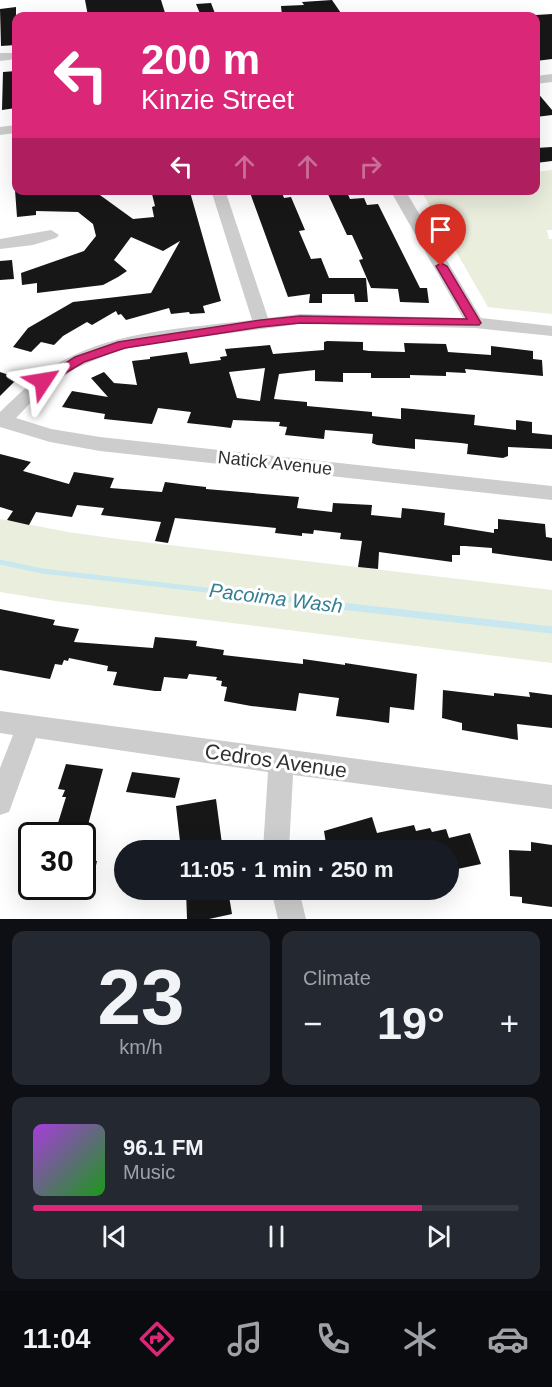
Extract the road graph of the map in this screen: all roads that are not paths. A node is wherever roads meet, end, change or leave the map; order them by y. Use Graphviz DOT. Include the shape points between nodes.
graph roads {
  1 [pos="220,195"];
  2 [pos="400,195"];
  3 [pos="51,235"];
  4 [pos="0,244"];
  5 [pos="475,323"];
  6 [pos="261,324"];
  7 [pos="552,331"];
  8 [pos="1,420"];
  9 [pos="552,493"];
  10 [pos="0,722"];
  11 [pos="28,726"];
  12 [pos="280,762"];
  13 [pos="552,797"];
  14 [pos="0,803"];
  15 [pos="276,840"];
  16 [pos="287,900"];
  17 [pos="292,919"];
  1 -- 6 [label="street"];
  2 -- 5 [label="street"];
  3 -- 4 [label="street"];
  5 -- 6 [label="street" via="300,319"];
  5 -- 7 [label="street"];
  6 -- 8 [label="street" via="148,339 100,351 52,375"];
  8 -- 9 [label="street, Natick Avenue" via="50,435 100,444"];
  10 -- 11 [label="street, Cedros Avenue"];
  11 -- 12 [label="street, Cedros Avenue"];
  11 -- 14 [label="street"];
  12 -- 13 [label="street, Cedros Avenue"];
  12 -- 15 [label="street"];
  16 -- 17 [label="street"];
}
